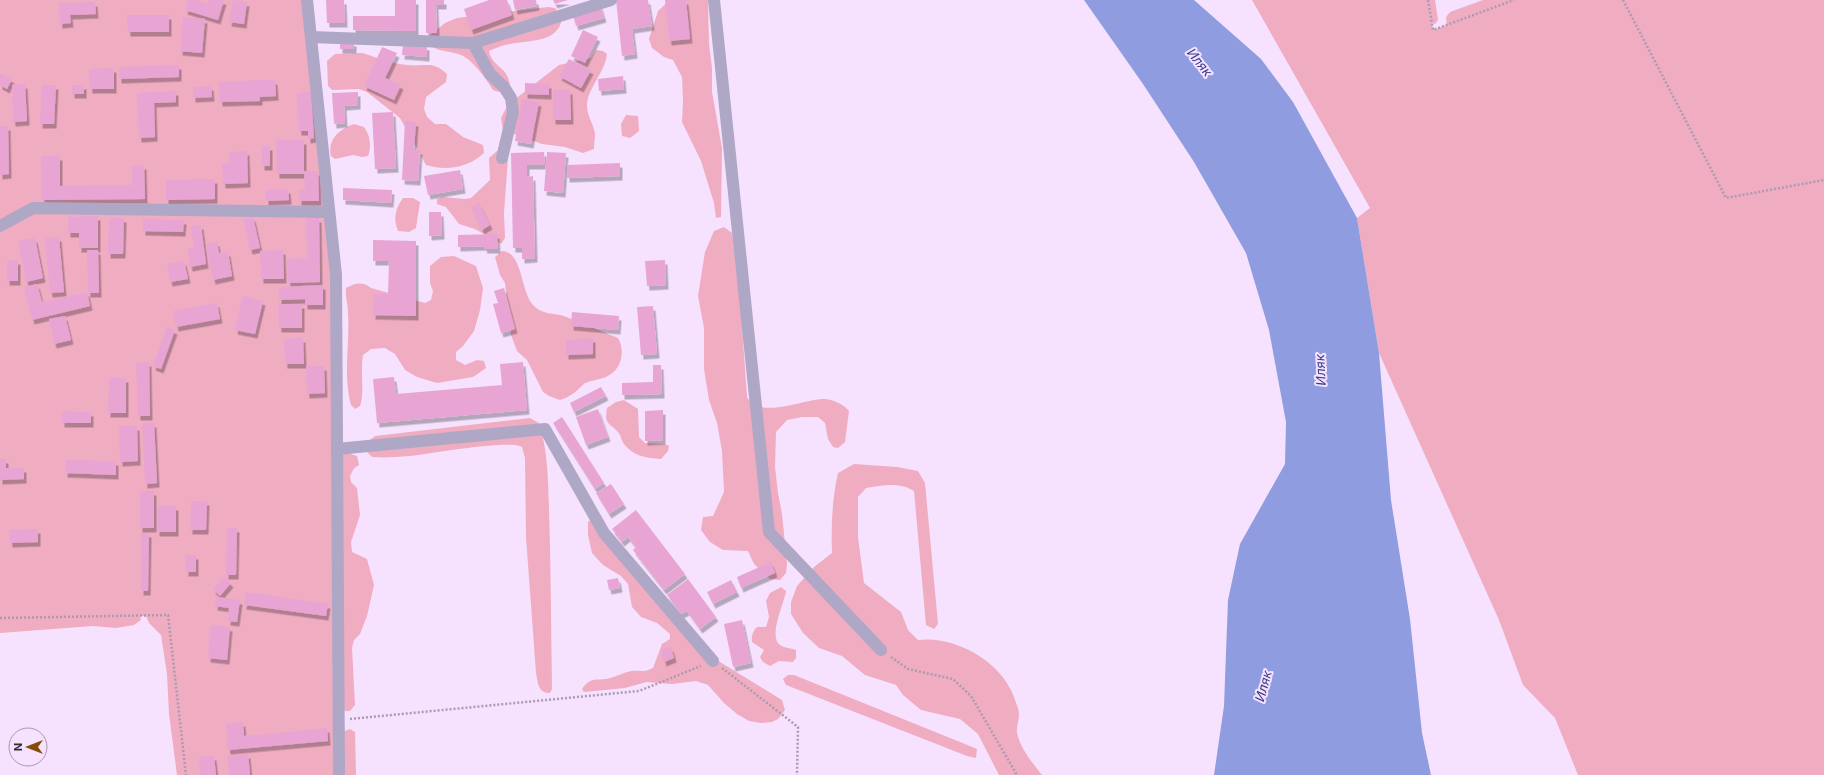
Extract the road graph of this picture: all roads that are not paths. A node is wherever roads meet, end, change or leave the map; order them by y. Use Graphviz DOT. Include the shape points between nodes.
graph roads {
  1 [pos="307,0"];
  2 [pos="611,0"];
  3 [pos="714,0"];
  4 [pos="311,37"];
  5 [pos="473,43"];
  6 [pos="502,158"];
  7 [pos="330,212"];
  8 [pos="0,226"];
  9 [pos="337,449"];
  10 [pos="881,650"];
  11 [pos="713,661"];
  12 [pos="339,775"];
  1 -- 4 [label="street"];
  2 -- 5 [label="street"];
  3 -- 10 [label="street" via="768,532"];
  4 -- 5 [label="street"];
  4 -- 7 [label="street"];
  5 -- 6 [label="street" via="490,74 511,98 513,112"];
  7 -- 8 [label="street" via="33,208"];
  7 -- 9 [label="street" via="336,275"];
  9 -- 11 [label="street" via="545,429 604,533"];
  9 -- 12 [label="street"];
}
